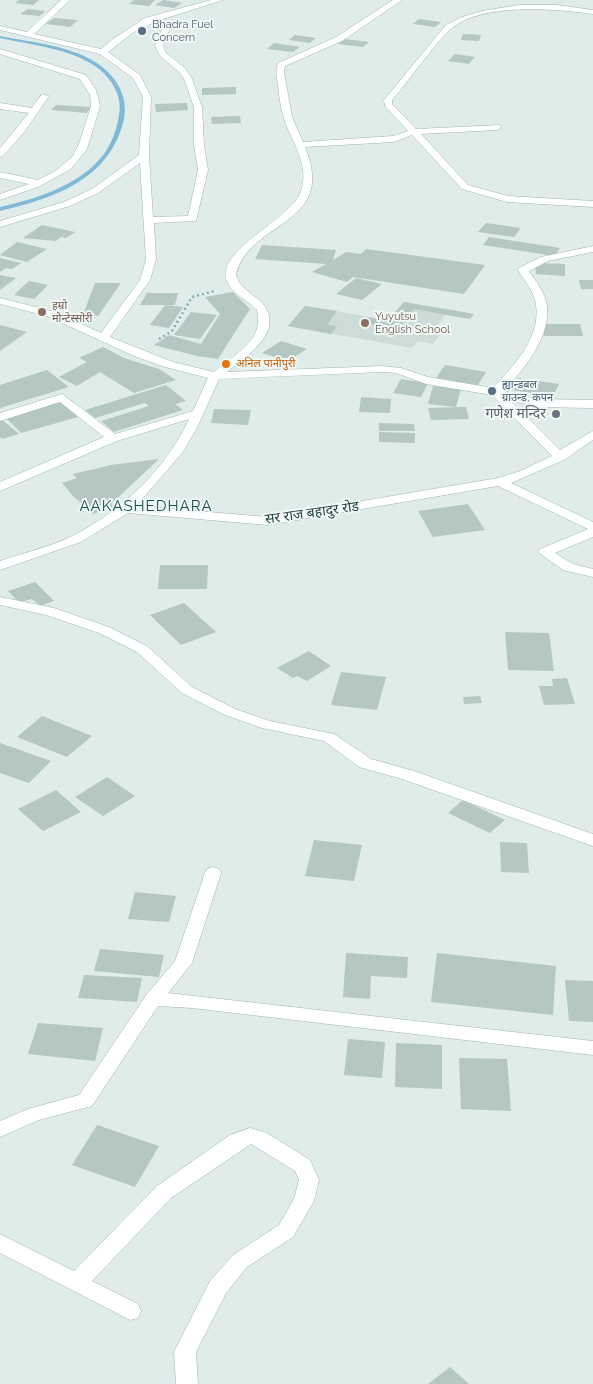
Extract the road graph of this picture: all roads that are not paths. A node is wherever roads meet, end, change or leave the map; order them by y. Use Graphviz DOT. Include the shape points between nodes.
graph roads {
  1 [pos="66,0"];
  2 [pos="219,0"];
  3 [pos="398,0"];
  4 [pos="570,4"];
  5 [pos="593,12"];
  6 [pos="148,20"];
  7 [pos="0,28"];
  8 [pos="27,36"];
  9 [pos="0,51"];
  10 [pos="103,52"];
  11 [pos="45,96"];
  12 [pos="0,106"];
  13 [pos="34,111"];
  14 [pos="496,127"];
  15 [pos="412,132"];
  16 [pos="300,146"];
  17 [pos="0,154"];
  18 [pos="144,156"];
  19 [pos="0,175"];
  20 [pos="39,183"];
  21 [pos="0,197"];
  22 [pos="593,204"];
  23 [pos="148,220"];
  24 [pos="0,224"];
  25 [pos="593,248"];
  26 [pos="0,301"];
  27 [pos="104,337"];
  28 [pos="216,376"];
  29 [pos="496,392"];
  30 [pos="593,404"];
  31 [pos="198,413"];
  32 [pos="0,416"];
  33 [pos="593,436"];
  34 [pos="113,438"];
  35 [pos="560,457"];
  36 [pos="500,482"];
  37 [pos="0,487"];
  38 [pos="126,509"];
  39 [pos="593,527"];
  40 [pos="593,532"];
  41 [pos="0,566"];
  42 [pos="593,572"];
  43 [pos="0,601"];
  44 [pos="593,840"];
  45 [pos="213,874"];
  46 [pos="153,998"];
  47 [pos="593,1048"];
  48 [pos="0,1129"];
  49 [pos="0,1243"];
  50 [pos="76,1283"];
  51 [pos="130,1311"];
  52 [pos="187,1384"];
  1 -- 8 [label="street"];
  2 -- 6 [label="street"];
  3 -- 16 [label="street" via="339,39 281,65 288,117"];
  4 -- 5 [label="street"];
  4 -- 15 [label="street" via="494,10 449,27 388,98 388,104"];
  6 -- 10 [label="street" via="119,37"];
  6 -- 23 [label="street" via="166,28 159,46 163,54 182,70 194,93 203,170 192,219"];
  7 -- 8 [label="street"];
  8 -- 10 [label="street"];
  9 -- 20 [label="street" via="83,77 90,86 97,107 82,150 59,172"];
  10 -- 18 [label="street" via="137,77 145,89"];
  11 -- 13 [label="street"];
  12 -- 13 [label="street"];
  13 -- 17 [label="street"];
  14 -- 15 [label="street"];
  15 -- 16 [label="street" via="394,139"];
  15 -- 22 [label="street" via="470,190 507,199"];
  16 -- 28 [label="street" via="310,180 306,193 298,206 240,255 232,268 231,278 235,287 262,309 262,332 248,352"];
  18 -- 23 [label="street"];
  18 -- 24 [label="street" via="95,191 66,204"];
  19 -- 20 [label="street"];
  20 -- 21 [label="street"];
  23 -- 27 [label="street" via="151,260 145,280"];
  25 -- 29 [label="street" via="525,267 541,303 539,331 518,369"];
  26 -- 27 [label="street" via="51,314"];
  27 -- 28 [label="street" via="169,365"];
  28 -- 29 [label="street" via="383,369"];
  28 -- 31 [label="street" via="204,393"];
  29 -- 30 [label="street" via="535,402"];
  29 -- 35 [label="street"];
  31 -- 34 [label="street"];
  31 -- 38 [label="street" via="176,454"];
  32 -- 34 [label="street" via="62,398"];
  33 -- 35 [label="street, सर राज बहादुर रोड"];
  34 -- 37 [label="street"];
  35 -- 36 [label="street, सर राज बहादुर रोड" via="521,476"];
  36 -- 38 [label="street, सर राज बहादुर रोड" via="268,521"];
  36 -- 39 [label="street"];
  38 -- 41 [label="street" via="76,539"];
  40 -- 42 [label="street" via="545,552 568,567"];
  43 -- 44 [label="street" via="49,611 104,630 142,649 187,690 230,712 267,725 329,737 365,763"];
  45 -- 46 [label="street" via="183,963"];
  46 -- 47 [label="street"];
  46 -- 48 [label="street" via="85,1101 35,1114"];
  49 -- 50 [label="street"];
  50 -- 51 [label="street"];
  50 -- 52 [label="street" via="164,1192 237,1140 250,1136 260,1139 303,1166 309,1180 304,1201 286,1231 240,1261 218,1287 201,1317 185,1352"];
}
